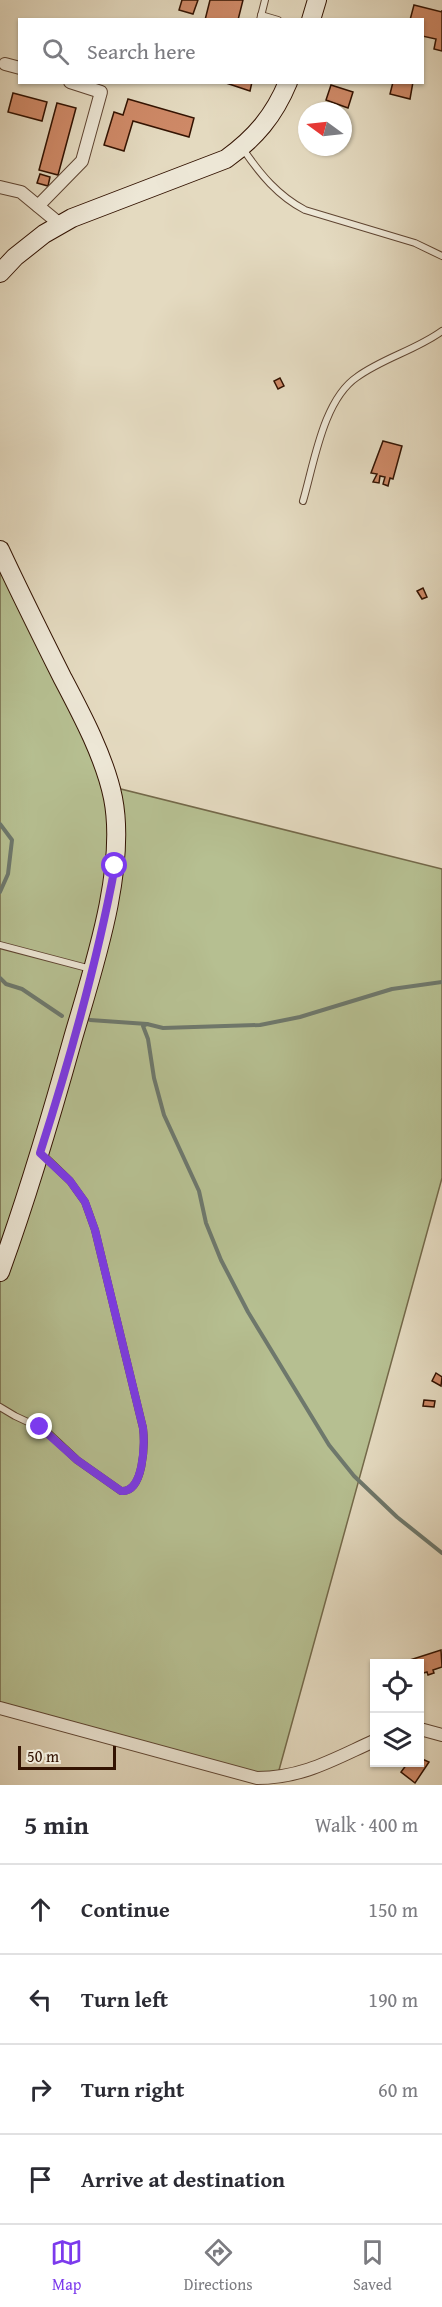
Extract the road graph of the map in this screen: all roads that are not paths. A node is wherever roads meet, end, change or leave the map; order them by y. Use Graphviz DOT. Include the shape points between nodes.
graph roads {
  1 [pos="265,0"];
  2 [pos="317,0"];
  3 [pos="260,17"];
  4 [pos="312,18"];
  5 [pos="5,64"];
  6 [pos="18,67"];
  7 [pos="76,84"];
  8 [pos="287,84"];
  9 [pos="242,147"];
  10 [pos="0,187"];
  11 [pos="38,206"];
  12 [pos="61,225"];
  13 [pos="442,256"];
  14 [pos="0,273"];
  15 [pos="442,331"];
  16 [pos="303,501"];
  17 [pos="0,550"];
  18 [pos="0,945"];
  19 [pos="92,969"];
  20 [pos="40,1153"];
  21 [pos="0,1272"];
  22 [pos="0,1407"];
  23 [pos="0,1707"];
  24 [pos="424,1730"];
  25 [pos="442,1735"];
  26 [pos="370,1743"];
  1 -- 3 [label="lane"];
  2 -- 4 [label="main road"];
  5 -- 6 [label="street"];
  7 -- 11 [label="street" via="101,92 82,161"];
  8 -- 9 [label="main road" via="265,126"];
  9 -- 12 [label="main road" via="226,159"];
  9 -- 13 [label="lane" via="277,192 297,206 415,243"];
  10 -- 11 [label="street" via="21,192"];
  11 -- 12 [label="street"];
  12 -- 14 [label="main road" via="22,251"];
  15 -- 16 [label="lane" via="356,377 343,390 326,423"];
  17 -- 19 [label="main road" via="91,733 113,797 117,830 115,866"];
  18 -- 19 [label="lane"];
  19 -- 20 [label="main road"];
  20 -- 21 [label="main road"];
  20 -- 22 [label="lane" via="70,1181 85,1202 95,1230 143,1428 145,1450 132,1488 121,1491 77,1460 45,1430"];
  23 -- 26 [label="street" via="257,1778 303,1773"];
  24 -- 25 [label="street"];
}
